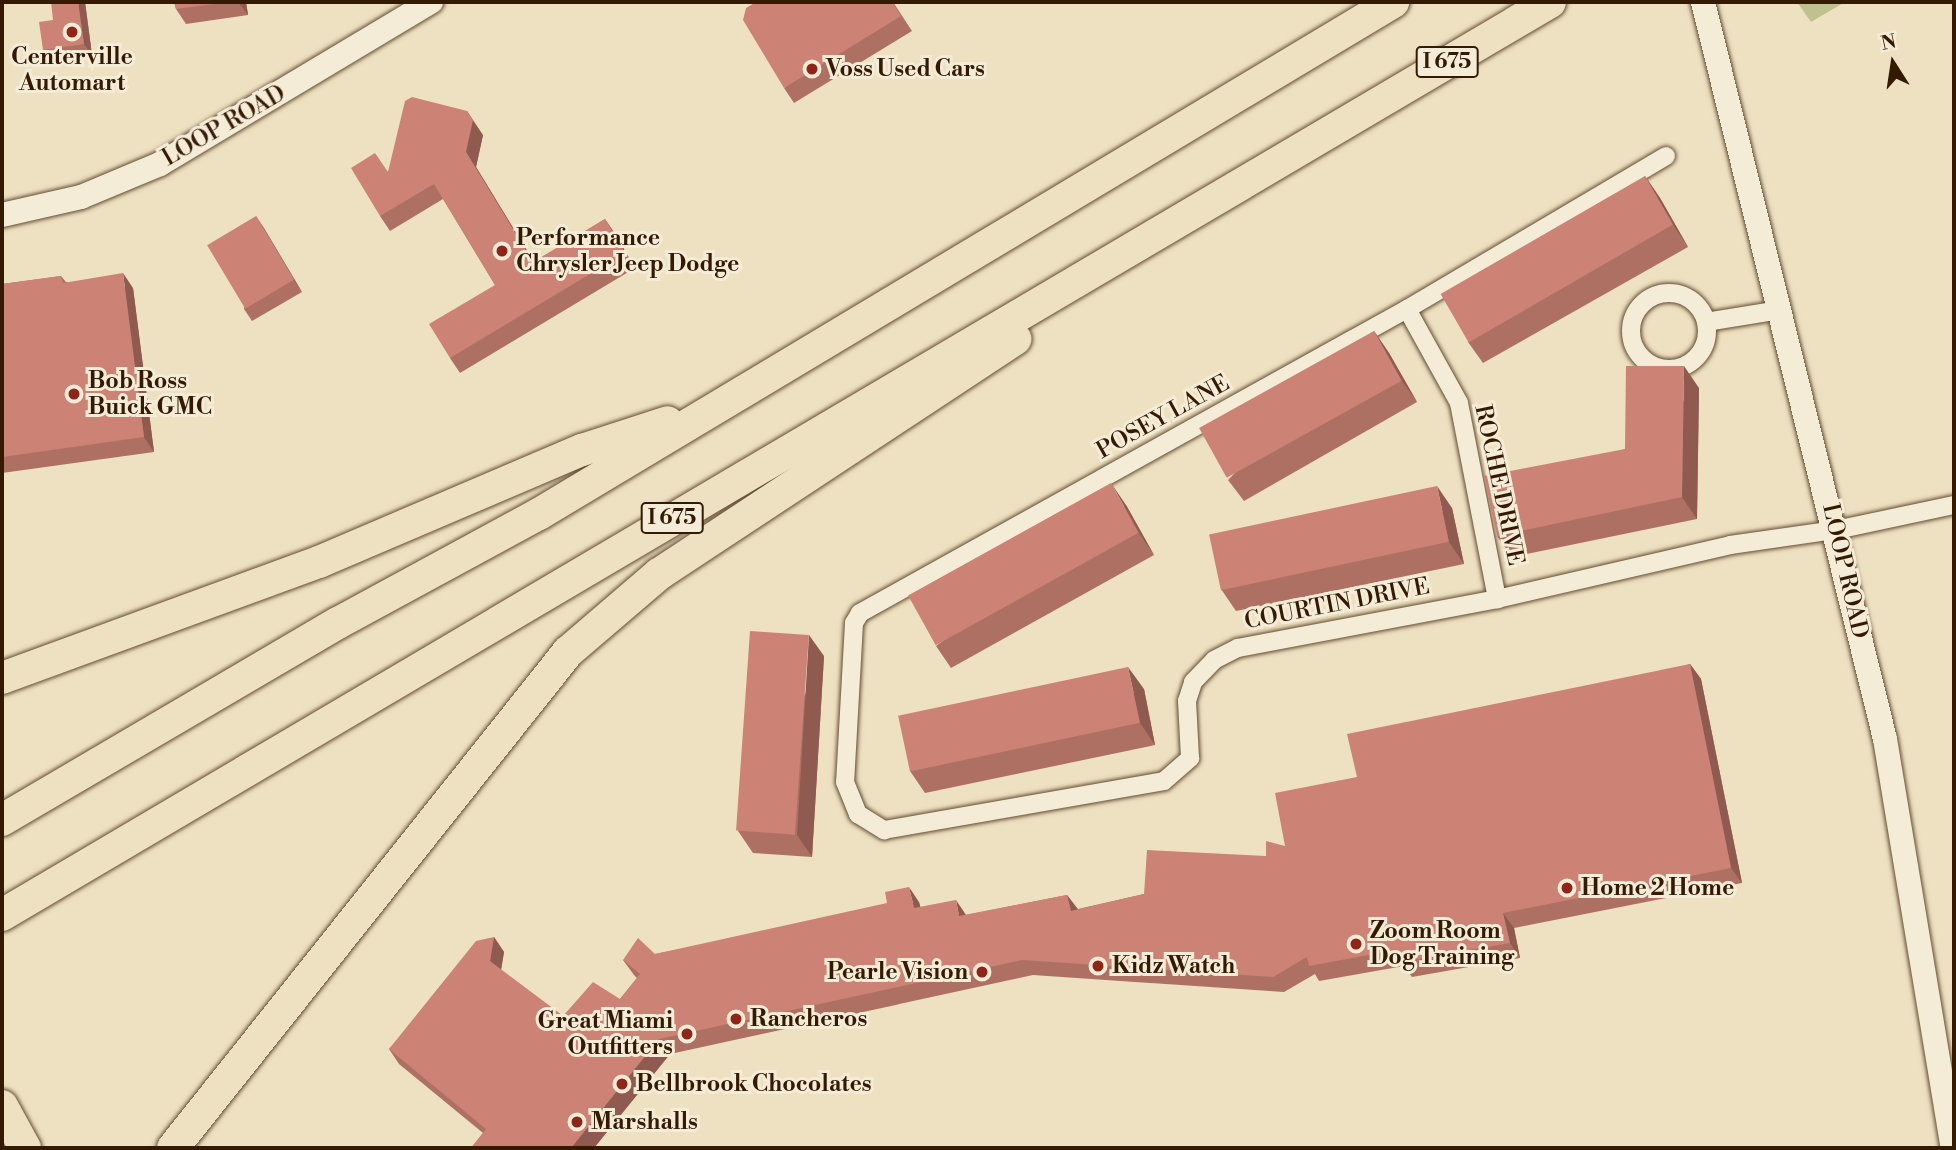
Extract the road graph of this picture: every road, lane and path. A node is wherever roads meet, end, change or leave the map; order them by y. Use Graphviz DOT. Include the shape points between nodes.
graph roads {
  1 [pos="431,2"];
  2 [pos="1393,2"];
  3 [pos="1550,2"];
  4 [pos="1705,9"];
  5 [pos="1344,123"];
  6 [pos="1666,156"];
  7 [pos="2,215"];
  8 [pos="1406,309"];
  9 [pos="1780,310"];
  10 [pos="1706,321"];
  11 [pos="726,402"];
  12 [pos="1954,505"];
  13 [pos="1836,530"];
  14 [pos="1497,599"];
  15 [pos="2,678"];
  16 [pos="858,814"];
  17 [pos="2,820"];
  18 [pos="2,915"];
  19 [pos="2,1106"];
  20 [pos="25,1148"];
  21 [pos="173,1148"];
  22 [pos="1953,1148"];
  1 -- 7 [label="street, LOOP ROAD" via="160,163 81,197"];
  2 -- 11 [label="highway"];
  3 -- 5 [label="highway, I 675"];
  4 -- 9 [label="street, LOOP ROAD"];
  5 -- 18 [label="highway, I 675"];
  5 -- 21 [label="highway" via="659,574 611,612 534,690"];
  6 -- 8 [label="street, POSEY LANE"];
  8 -- 14 [label="street, ROCHE DRIVE" via="1459,403"];
  8 -- 16 [label="street, POSEY LANE" via="860,613 854,623 845,782"];
  9 -- 10 [label="street"];
  9 -- 13 [label="street, LOOP ROAD"];
  10 -- 10 [label="street" via="1691,301 1667,294 1643,304 1635,314 1632,339 1636,350 1654,366 1678,368 1698,356 1707,333"];
  11 -- 15 [label="highway" via="582,450 319,562"];
  11 -- 17 [label="highway"];
  12 -- 13 [label="street, COURTIN DRIVE"];
  13 -- 14 [label="street, COURTIN DRIVE" via="1730,545"];
  13 -- 22 [label="street, LOOP ROAD" via="1885,739"];
  14 -- 16 [label="street, COURTIN DRIVE" via="1238,648 1214,660 1193,682 1186,701 1190,758 1164,781 884,830"];
  19 -- 20 [label="highway"];
}
